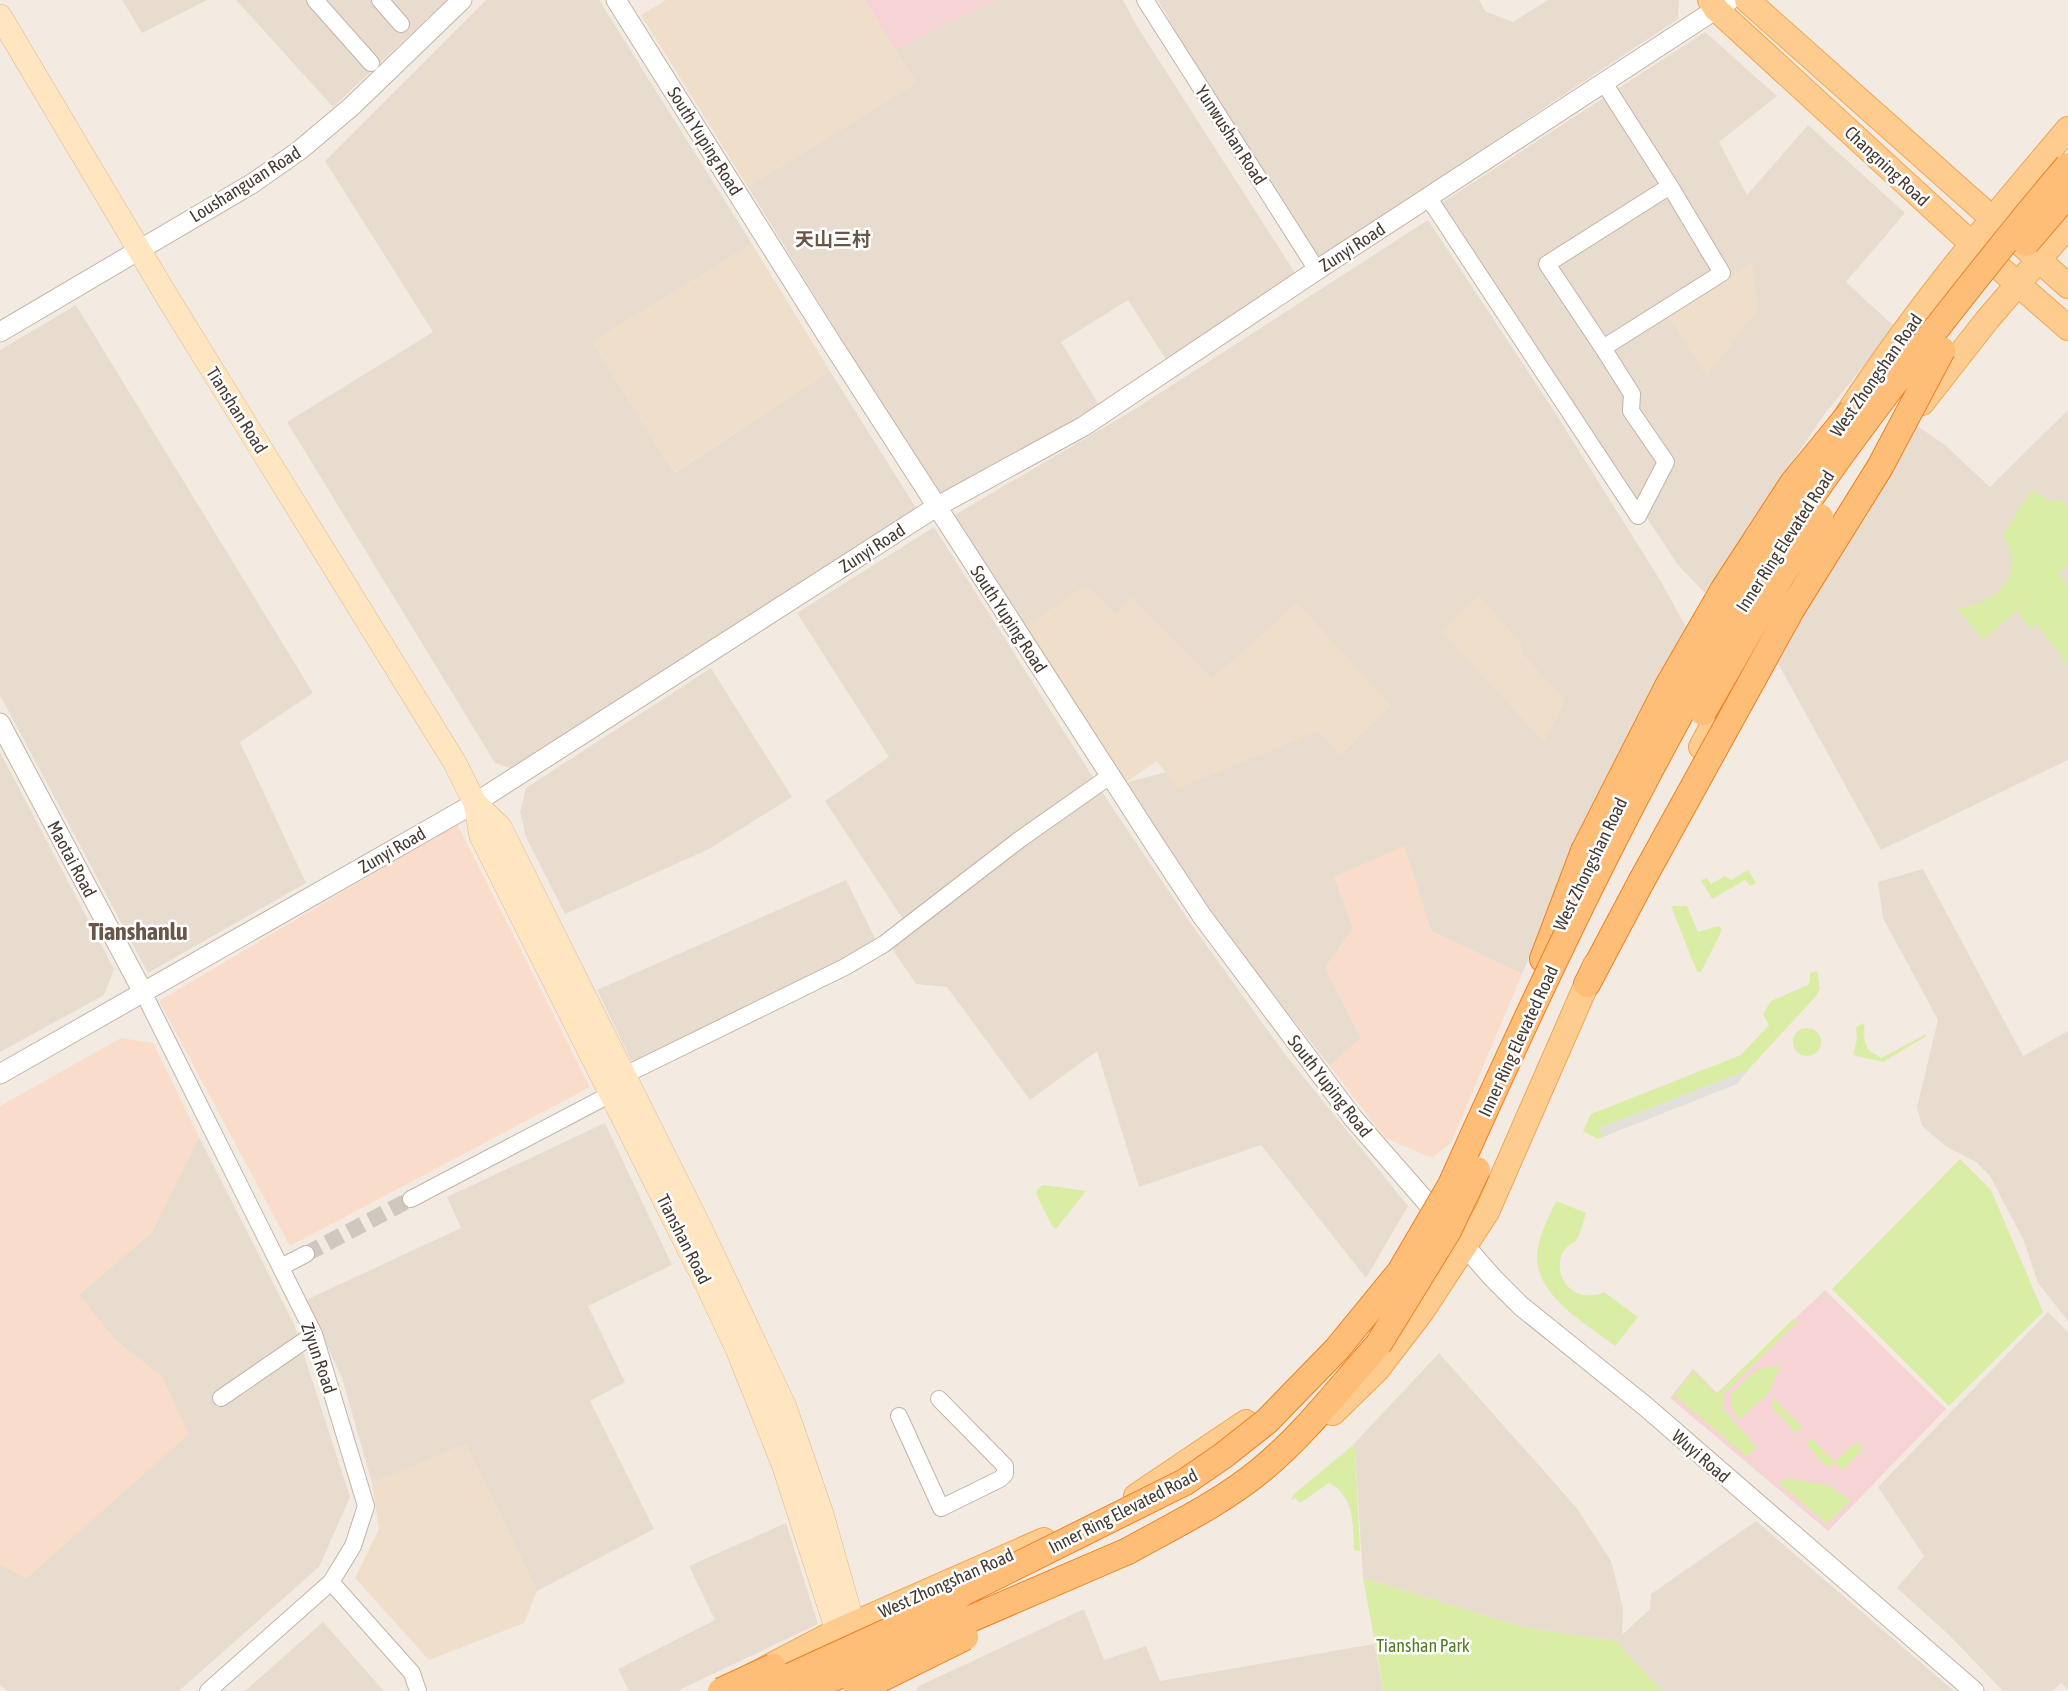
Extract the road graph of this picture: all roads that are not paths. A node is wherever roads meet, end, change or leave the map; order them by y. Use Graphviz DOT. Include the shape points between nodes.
graph roads {
  1 [pos="315,0"];
  2 [pos="380,0"];
  3 [pos="462,0"];
  4 [pos="616,0"];
  5 [pos="1145,0"];
  6 [pos="1747,0"];
  7 [pos="1719,3"];
  8 [pos="0,16"];
  9 [pos="401,24"];
  10 [pos="371,63"];
  11 [pos="1604,83"];
  12 [pos="2068,129"];
  13 [pos="2068,166"];
  14 [pos="1670,186"];
  15 [pos="2068,194"];
  16 [pos="1428,197"];
  17 [pos="2002,224"];
  18 [pos="2068,226"];
  19 [pos="1972,244"];
  20 [pos="138,248"];
  21 [pos="2038,260"];
  22 [pos="1317,270"];
  23 [pos="2018,284"];
  24 [pos="2068,286"];
  25 [pos="2068,328"];
  26 [pos="0,332"];
  27 [pos="1603,348"];
  28 [pos="1942,351"];
  29 [pos="936,507"];
  30 [pos="0,723"];
  31 [pos="1110,776"];
  32 [pos="474,803"];
  33 [pos="1543,959"];
  34 [pos="1587,985"];
  35 [pos="144,994"];
  36 [pos="0,1074"];
  37 [pos="625,1075"];
  38 [pos="611,1094"];
  39 [pos="411,1199"];
  40 [pos="1436,1214"];
  41 [pos="1466,1246"];
  42 [pos="306,1254"];
  43 [pos="281,1267"];
  44 [pos="314,1334"];
  45 [pos="221,1398"];
  46 [pos="939,1399"];
  47 [pos="899,1416"];
  48 [pos="1128,1551"];
  49 [pos="331,1582"];
  50 [pos="964,1592"];
  51 [pos="845,1628"];
  52 [pos="860,1686"];
  53 [pos="208,1691"];
  54 [pos="418,1691"];
  55 [pos="721,1691"];
  56 [pos="758,1691"];
  57 [pos="803,1691"];
  58 [pos="1973,1691"];
  1 -- 10 [label="street"];
  2 -- 9 [label="street"];
  3 -- 20 [label="street, Loushanguan Road" via="300,150 253,183"];
  4 -- 29 [label="street, South Yuping Road"];
  5 -- 22 [label="street, Yunwushan Road"];
  6 -- 17 [label="main road, Changning Road"];
  7 -- 11 [label="street, Zunyi Road"];
  7 -- 19 [label="main road, Changning Road"];
  8 -- 20 [label="main road, Tianshan Road"];
  11 -- 14 [label="street"];
  11 -- 16 [label="street, Zunyi Road"];
  12 -- 17 [label="main road, West Zhongshan Road"];
  13 -- 17 [label="highway, Inner Ring Elevated Road, bridge"];
  14 -- 27 [label="street" via="1723,273"];
  14 -- 27 [label="street" via="1547,264"];
  15 -- 28 [label="highway, Inner Ring Elevated Road, bridge"];
  16 -- 22 [label="street, Zunyi Road"];
  16 -- 27 [label="street" via="1638,516 1666,462 1631,411 1632,394"];
  17 -- 19 [label="main road, West Zhongshan Road"];
  17 -- 21 [label="main road, Changning Road"];
  17 -- 33 [label="highway, bridge" via="1793,482 1724,589 1584,851"];
  17 -- 50 [label="highway, Inner Ring Elevated Road, bridge" via="1765,566 1707,666 1599,872 1451,1185 1400,1272 1337,1349 1267,1421 1224,1455 1185,1482"];
  18 -- 21 [label="main road"];
  19 -- 23 [label="main road, Changning Road"];
  19 -- 33 [label="main road, West Zhongshan Road" via="1871,376 1751,564 1647,748"];
  20 -- 26 [label="street, Loushanguan Road"];
  20 -- 32 [label="main road, Tianshan Road" via="455,763"];
  21 -- 23 [label="main road"];
  21 -- 24 [label="main road, Changning Road"];
  22 -- 29 [label="street, Zunyi Road" via="1084,426"];
  23 -- 25 [label="main road, Changning Road"];
  23 -- 34 [label="main road" via="1893,440 1763,630 1629,881"];
  28 -- 34 [label="highway, bridge" via="1886,457 1791,610"];
  28 -- 48 [label="highway, Inner Ring Elevated Road, bridge" via="1867,446 1781,576 1716,686 1540,1030 1448,1231 1378,1345 1296,1438 1260,1471"];
  29 -- 31 [label="street, South Yuping Road"];
  29 -- 32 [label="street, Zunyi Road"];
  30 -- 35 [label="street, Maotai Road"];
  31 -- 37 [label="street" via="884,944"];
  31 -- 40 [label="street, South Yuping Road" via="1202,916 1275,1016 1353,1118"];
  32 -- 35 [label="street, Zunyi Road"];
  32 -- 37 [label="main road, Tianshan Road" via="500,827"];
  32 -- 38 [label="main road, Tianshan Road" via="481,835"];
  33 -- 40 [label="main road, West Zhongshan Road"];
  34 -- 41 [label="main road" via="1492,1200"];
  35 -- 36 [label="street, Zunyi Road"];
  35 -- 43 [label="street, Ziyun Road"];
  37 -- 51 [label="main road, Tianshan Road" via="785,1407 822,1514"];
  38 -- 39 [label="street"];
  38 -- 51 [label="main road, Tianshan Road" via="737,1349"];
  40 -- 41 [label="street, Wuyi Road"];
  40 -- 51 [label="main road, West Zhongshan Road" via="1336,1343 1281,1396 1224,1439 1116,1509"];
  41 -- 52 [label="main road" via="1377,1370 1274,1470 1221,1511"];
  41 -- 58 [label="street, Wuyi Road" via="1521,1306 1645,1406"];
  42 -- 43 [label="street"];
  43 -- 44 [label="street, Ziyun Road"];
  44 -- 45 [label="street"];
  44 -- 49 [label="street, Ziyun Road" via="366,1506 353,1546"];
  46 -- 47 [label="street" via="1005,1466 1000,1479 941,1508"];
  48 -- 52 [label="highway, bridge" via="903,1669"];
  48 -- 57 [label="highway, Inner Ring Elevated Road, bridge"];
  49 -- 53 [label="street, Ziyun Road"];
  49 -- 54 [label="street" via="412,1673"];
  50 -- 55 [label="highway, bridge" via="845,1633"];
  50 -- 56 [label="highway, Inner Ring Elevated Road, bridge"];
  51 -- 52 [label="main road"];
  51 -- 55 [label="main road, West Zhongshan Road"];
}
